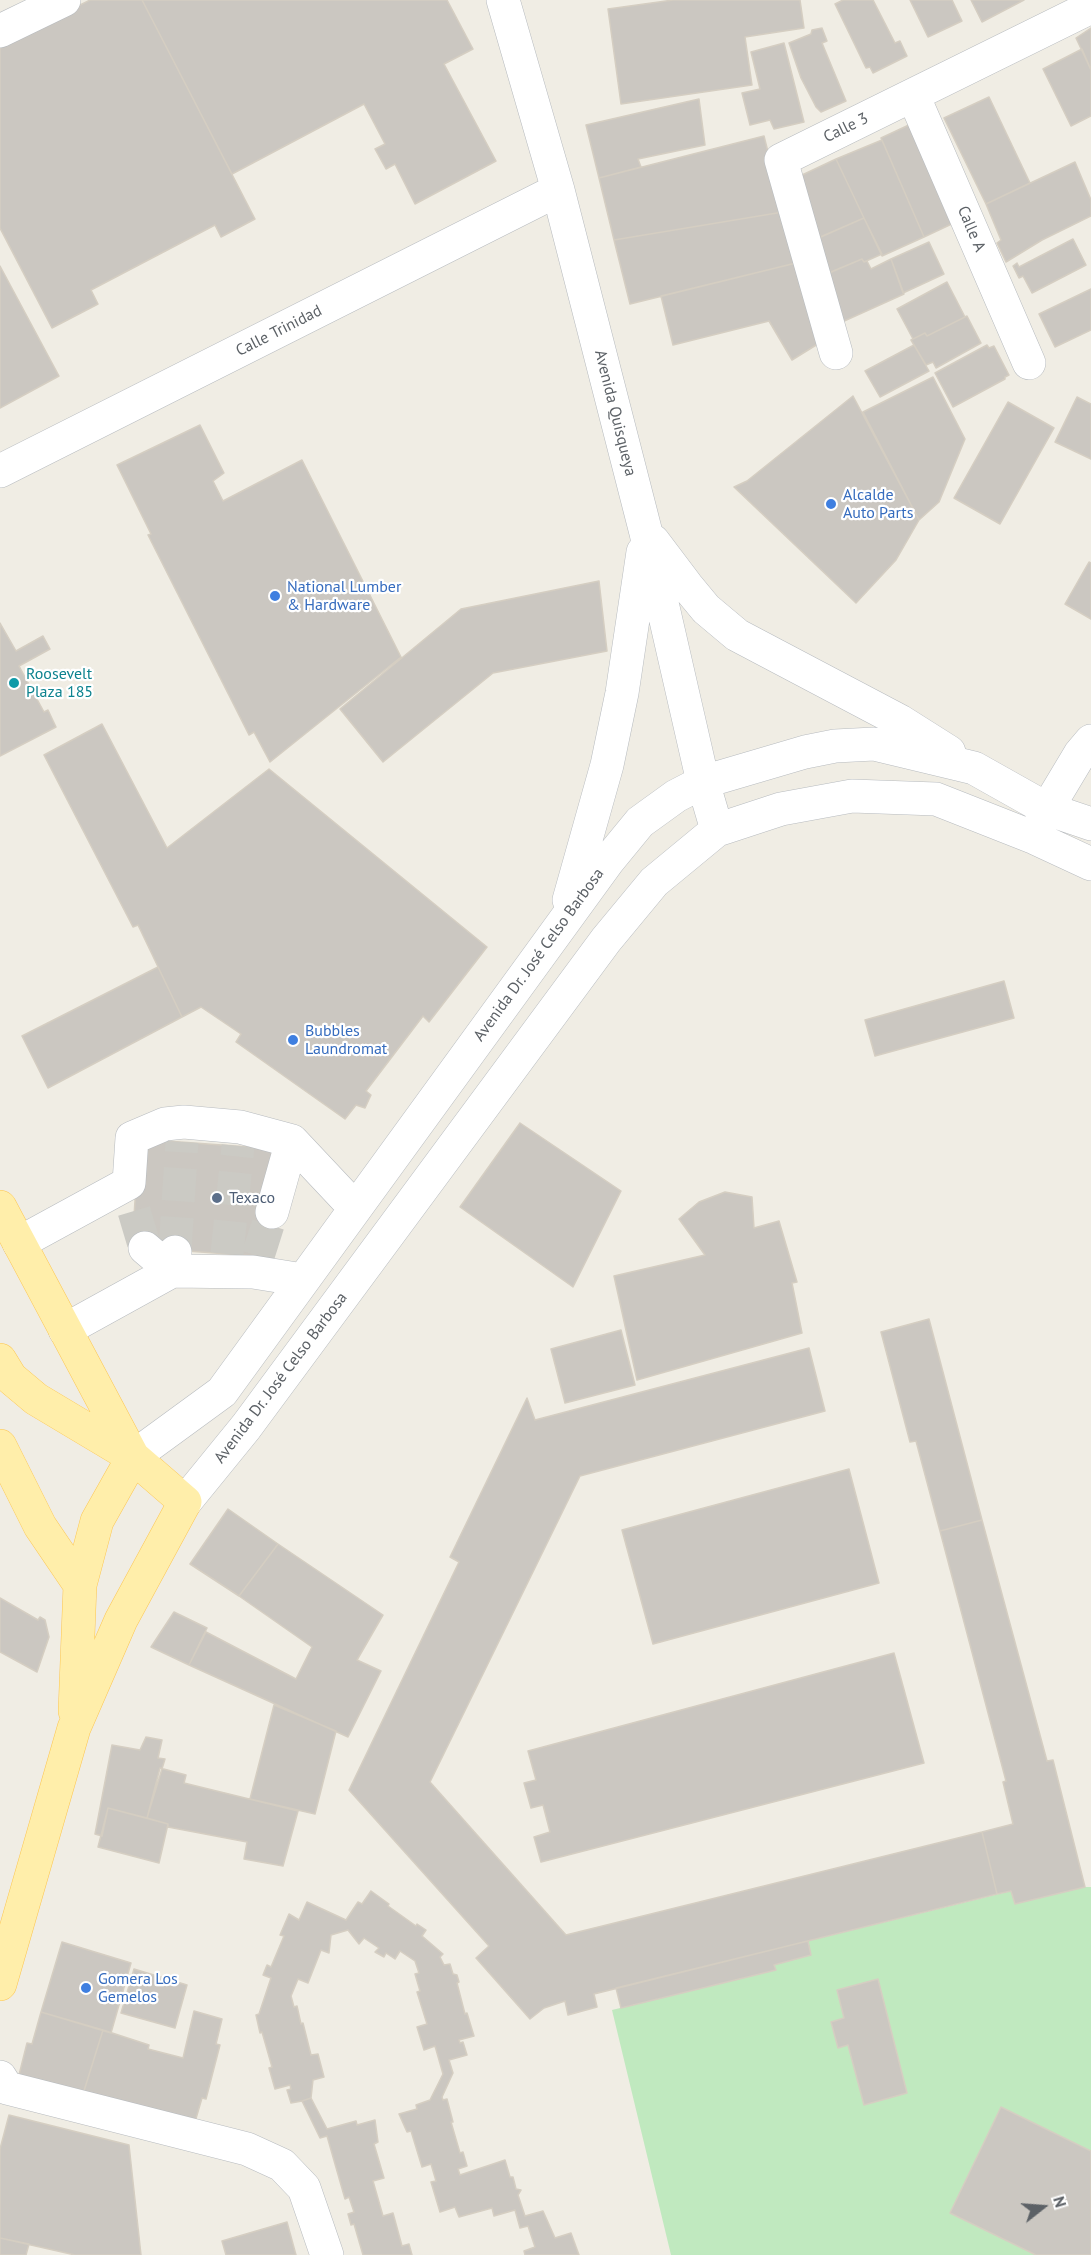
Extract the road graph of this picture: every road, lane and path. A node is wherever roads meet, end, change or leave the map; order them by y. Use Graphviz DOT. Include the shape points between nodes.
graph roads {
  1 [pos="63,0"];
  2 [pos="502,0"];
  3 [pos="1091,7"];
  4 [pos="0,31"];
  5 [pos="913,95"];
  6 [pos="558,190"];
  7 [pos="836,352"];
  8 [pos="1029,363"];
  9 [pos="0,471"];
  10 [pos="646,533"];
  11 [pos="1091,741"];
  12 [pos="974,768"];
  13 [pos="703,782"];
  14 [pos="1041,823"];
  15 [pos="1091,824"];
  16 [pos="717,830"];
  17 [pos="1091,864"];
  18 [pos="563,922"];
  19 [pos="292,1141"];
  20 [pos="0,1207"];
  21 [pos="356,1208"];
  22 [pos="272,1212"];
  23 [pos="19,1243"];
  24 [pos="303,1280"];
  25 [pos="65,1330"];
  26 [pos="0,1360"];
  27 [pos="0,1446"];
  28 [pos="133,1457"];
  29 [pos="185,1502"];
  30 [pos="80,1585"];
  31 [pos="74,1728"];
  32 [pos="0,1984"];
  33 [pos="0,2077"];
  34 [pos="327,2255"];
  1 -- 4 [label="street"];
  2 -- 6 [label="street, Avenida Quisqueya"];
  3 -- 5 [label="street, Calle 3"];
  5 -- 7 [label="street, Calle 3" via="781,160"];
  5 -- 8 [label="street, Calle A"];
  6 -- 9 [label="street, Calle Trinidad"];
  6 -- 10 [label="street, Avenida Quisqueya"];
  10 -- 12 [label="street" via="706,609 737,635 900,721"];
  10 -- 13 [label="street, Avenida Quisqueya"];
  10 -- 18 [label="street" via="609,755"];
  11 -- 14 [label="street"];
  12 -- 13 [label="street, Avenida Dr. José Celso Barbosa" via="874,744 835,746"];
  12 -- 14 [label="street, Avenida Dr. José Celso Barbosa"];
  13 -- 16 [label="street, Avenida Quisqueya"];
  13 -- 18 [label="street, Avenida Dr. José Celso Barbosa" via="640,822"];
  14 -- 15 [label="street, Avenida Dr. José Celso Barbosa"];
  14 -- 16 [label="street, Avenida Dr. José Celso Barbosa" via="936,800 852,796 781,809"];
  14 -- 17 [label="street, Avenida Dr. José Celso Barbosa"];
  16 -- 29 [label="street, Avenida Dr. José Celso Barbosa" via="654,882 606,940 246,1427"];
  18 -- 21 [label="street, Avenida Dr. José Celso Barbosa"];
  19 -- 21 [label="street"];
  19 -- 22 [label="street"];
  19 -- 23 [label="street" via="183,1132 165,1124 132,1138 132,1197"];
  20 -- 23 [label="main road"];
  21 -- 24 [label="street, Avenida Dr. José Celso Barbosa"];
  23 -- 25 [label="main road"];
  24 -- 25 [label="street" via="241,1263 164,1256"];
  24 -- 28 [label="street, Avenida Dr. José Celso Barbosa" via="222,1392"];
  25 -- 28 [label="main road"];
  26 -- 28 [label="main road" via="11,1378 36,1399"];
  27 -- 30 [label="main road" via="40,1526"];
  28 -- 29 [label="main road"];
  28 -- 30 [label="main road, Avenida Dr. José Celso Barbosa" via="97,1521"];
  29 -- 31 [label="main road, Avenida Dr. José Celso Barbosa" via="121,1620"];
  30 -- 31 [label="main road, Avenida Dr. José Celso Barbosa"];
  31 -- 32 [label="main road, Avenida Dr. José Celso Barbosa"];
  33 -- 34 [label="street" via="7,2088 246,2149 282,2165 304,2188"];
}
